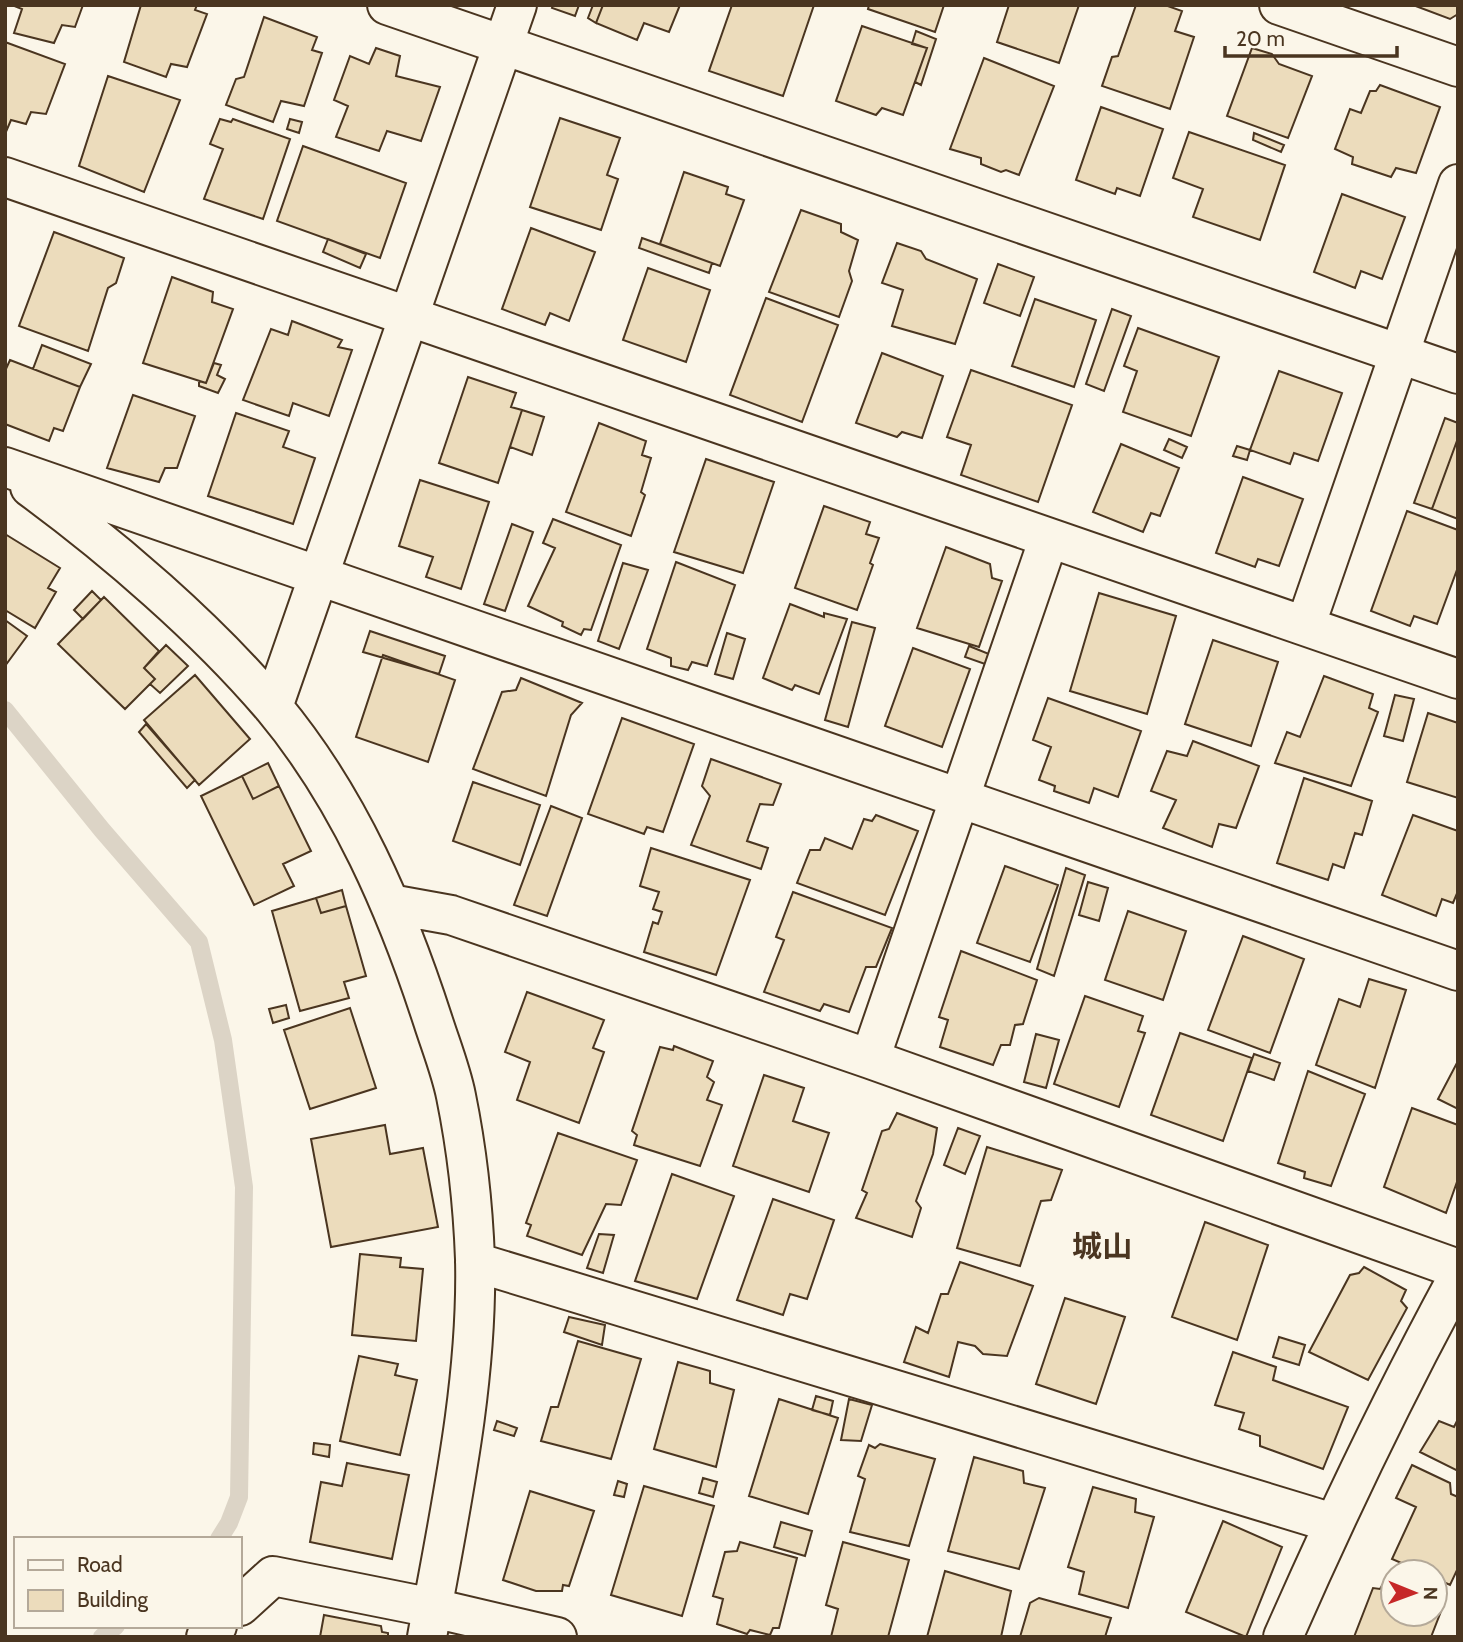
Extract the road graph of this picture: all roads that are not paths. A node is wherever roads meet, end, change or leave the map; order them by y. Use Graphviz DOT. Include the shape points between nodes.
graph roads {
  1 [pos="387,5"];
  2 [pos="517,5"];
  3 [pos="1279,5"];
  4 [pos="504,46"];
  5 [pos="1458,67"];
  6 [pos="5,177"];
  7 [pos="1458,184"];
  8 [pos="409,315"];
  9 [pos="1399,354"];
  10 [pos="1458,374"];
  11 [pos="5,468"];
  12 [pos="1049,538"];
  13 [pos="319,576"];
  14 [pos="1306,624"];
  15 [pos="1458,679"];
  16 [pos="273,707"];
  17 [pos="960,798"];
  18 [pos="390,904"];
  19 [pos="1458,971"];
  20 [pos="870,1059"];
  21 [pos="475,1262"];
  22 [pos="1458,1269"];
  23 [pos="1458,1277"];
  24 [pos="1333,1523"];
  25 [pos="242,1604"];
  26 [pos="430,1622"];
  27 [pos="557,1637"];
  28 [pos="1283,1637"];
  1 -- 4 [label="street"];
  2 -- 4 [label="street"];
  3 -- 5 [label="street"];
  4 -- 8 [label="street"];
  4 -- 9 [label="street"];
  6 -- 8 [label="street"];
  7 -- 9 [label="street"];
  8 -- 12 [label="street"];
  8 -- 13 [label="street"];
  9 -- 10 [label="street"];
  9 -- 14 [label="street"];
  11 -- 13 [label="street"];
  11 -- 16 [label="street" via="121,559"];
  12 -- 14 [label="street"];
  12 -- 17 [label="street"];
  13 -- 16 [label="street"];
  13 -- 17 [label="street"];
  14 -- 15 [label="street"];
  16 -- 18 [label="street" via="333,790"];
  17 -- 19 [label="street"];
  17 -- 20 [label="street"];
  18 -- 20 [label="street" via="451,915"];
  18 -- 21 [label="street" via="456,1093"];
  20 -- 22 [label="street"];
  21 -- 24 [label="street"];
  21 -- 26 [label="street" via="462,1425"];
  23 -- 24 [label="street"];
  24 -- 28 [label="street"];
  25 -- 26 [label="street" via="273,1576"];
  26 -- 27 [label="street"];
}
